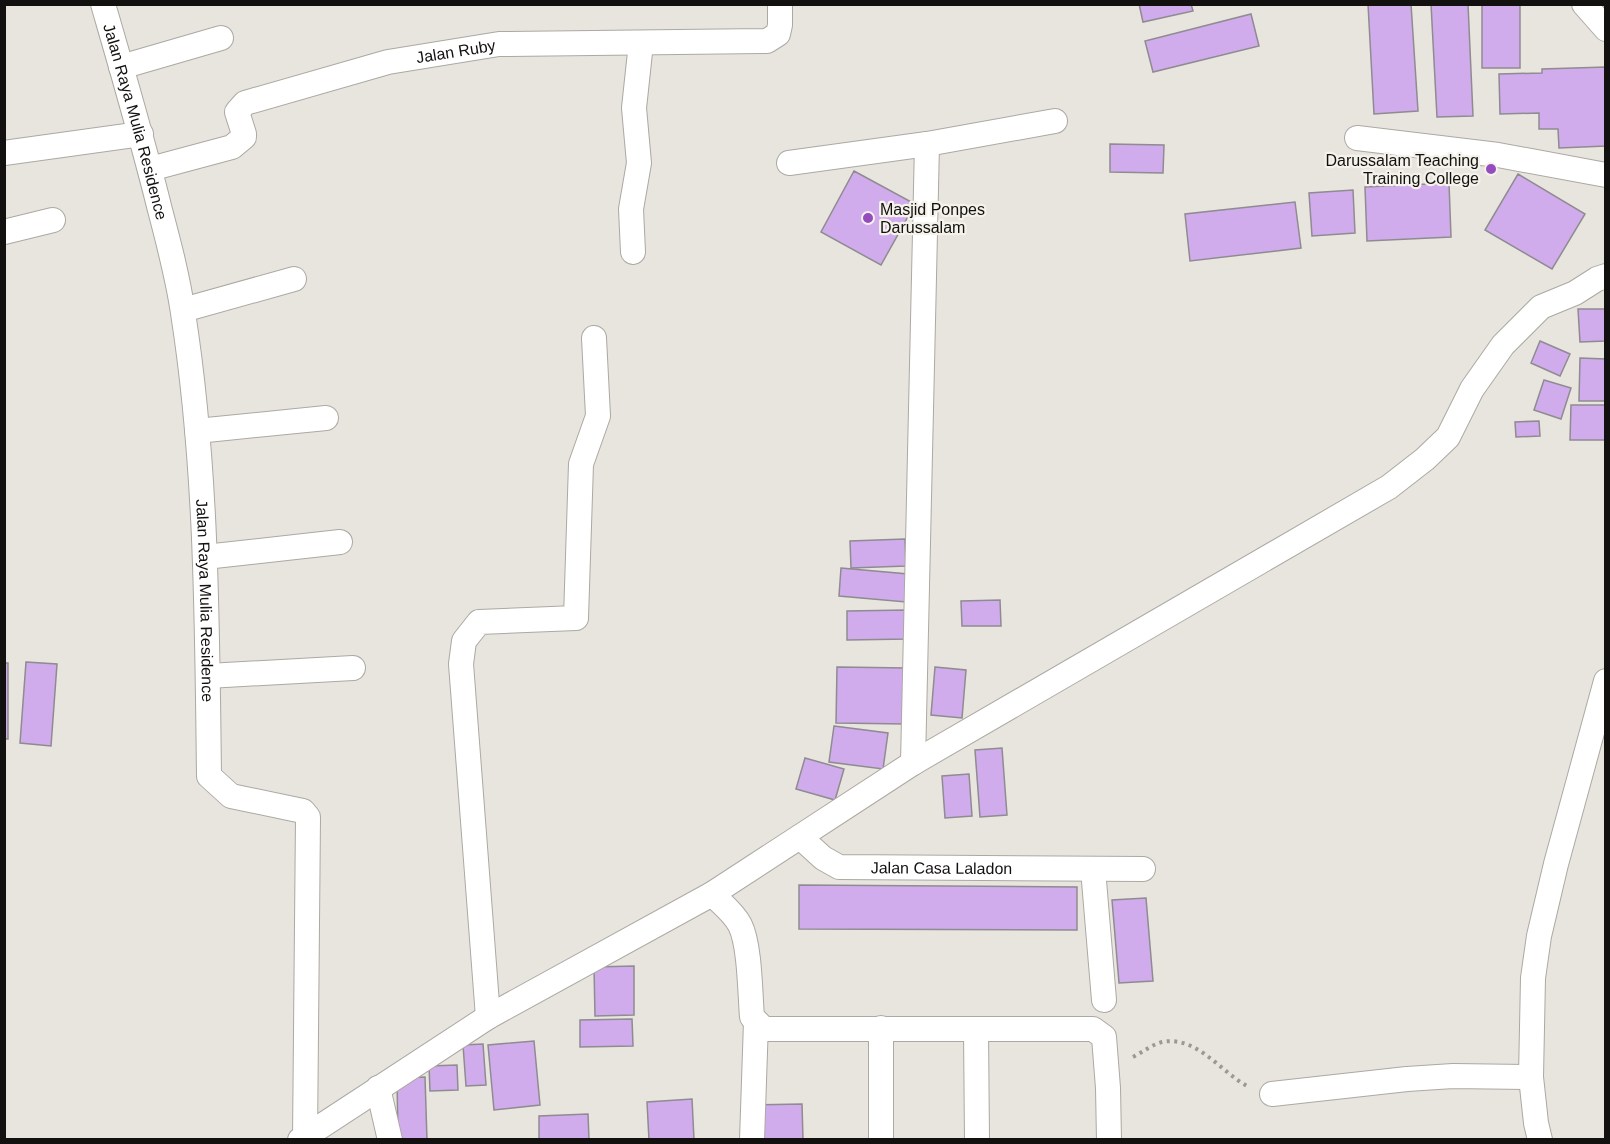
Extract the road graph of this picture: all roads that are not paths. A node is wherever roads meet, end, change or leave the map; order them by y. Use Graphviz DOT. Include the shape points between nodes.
graph roads {
  1 [pos="103,4"];
  2 [pos="780,4"];
  3 [pos="1584,4"];
  4 [pos="1605,29"];
  5 [pos="221,38"];
  6 [pos="640,43"];
  7 [pos="121,67"];
  8 [pos="1055,121"];
  9 [pos="141,134"];
  10 [pos="1357,138"];
  11 [pos="927,144"];
  12 [pos="4,153"];
  13 [pos="789,163"];
  14 [pos="150,169"];
  15 [pos="1605,175"];
  16 [pos="53,220"];
  17 [pos="4,232"];
  18 [pos="633,252"];
  19 [pos="1605,276"];
  20 [pos="294,279"];
  21 [pos="183,310"];
  22 [pos="594,338"];
  23 [pos="326,418"];
  24 [pos="197,431"];
  25 [pos="340,542"];
  26 [pos="205,557"];
  27 [pos="352,668"];
  28 [pos="208,676"];
  29 [pos="1605,681"];
  30 [pos="913,763"];
  31 [pos="800,837"];
  32 [pos="1093,869"];
  33 [pos="1143,869"];
  34 [pos="712,894"];
  35 [pos="1104,1000"];
  36 [pos="488,1017"];
  37 [pos="756,1022"];
  38 [pos="880,1028"];
  39 [pos="976,1030"];
  40 [pos="1531,1077"];
  41 [pos="378,1088"];
  42 [pos="1272,1094"];
  43 [pos="303,1138"];
  44 [pos="390,1140"];
  45 [pos="752,1140"];
  46 [pos="881,1140"];
  47 [pos="977,1140"];
  48 [pos="1109,1140"];
  49 [pos="1540,1140"];
  1 -- 7 [label="street, Jalan Raya Mulia Residence"];
  2 -- 6 [label="street, Jalan Ruby" via="778,34 767,41"];
  3 -- 4 [label="street"];
  5 -- 7 [label="street"];
  6 -- 14 [label="street, Jalan Ruby" via="499,44 388,62 245,104 237,112 244,137 238,143"];
  6 -- 18 [label="street" via="634,108 639,163 632,209"];
  7 -- 9 [label="street, Jalan Raya Mulia Residence"];
  8 -- 11 [label="street"];
  9 -- 12 [label="street"];
  9 -- 14 [label="street, Jalan Raya Mulia Residence"];
  10 -- 15 [label="street" via="1498,155"];
  11 -- 13 [label="street"];
  11 -- 30 [label="street"];
  14 -- 21 [label="street, Jalan Raya Mulia Residence"];
  16 -- 17 [label="street"];
  19 -- 30 [label="street" via="1541,307 1503,345 1472,389 1448,437 1389,487"];
  20 -- 21 [label="street"];
  21 -- 24 [label="street, Jalan Raya Mulia Residence"];
  22 -- 36 [label="street" via="598,416 581,464 576,618 479,622 464,641 461,664"];
  23 -- 24 [label="street"];
  24 -- 26 [label="street, Jalan Raya Mulia Residence"];
  25 -- 26 [label="street"];
  26 -- 28 [label="street, Jalan Raya Mulia Residence"];
  27 -- 28 [label="street"];
  28 -- 43 [label="street, Jalan Raya Mulia Residence" via="209,776 231,796 303,811 308,817"];
  29 -- 40 [label="street" via="1539,936 1533,978"];
  30 -- 31 [label="street"];
  31 -- 32 [label="street, Jalan Casa Laladon" via="839,867"];
  31 -- 34 [label="street"];
  32 -- 33 [label="street, Jalan Casa Laladon"];
  32 -- 35 [label="street"];
  34 -- 36 [label="street"];
  34 -- 37 [label="street" via="741,926 752,1017"];
  36 -- 41 [label="street"];
  37 -- 38 [label="street" via="764,1029"];
  37 -- 45 [label="street"];
  38 -- 39 [label="street"];
  38 -- 46 [label="street"];
  39 -- 47 [label="street"];
  39 -- 48 [label="street" via="1093,1029 1104,1037"];
  40 -- 42 [label="street" via="1430,1078"];
  40 -- 49 [label="street"];
  41 -- 43 [label="street"];
  41 -- 44 [label="street"];
}
